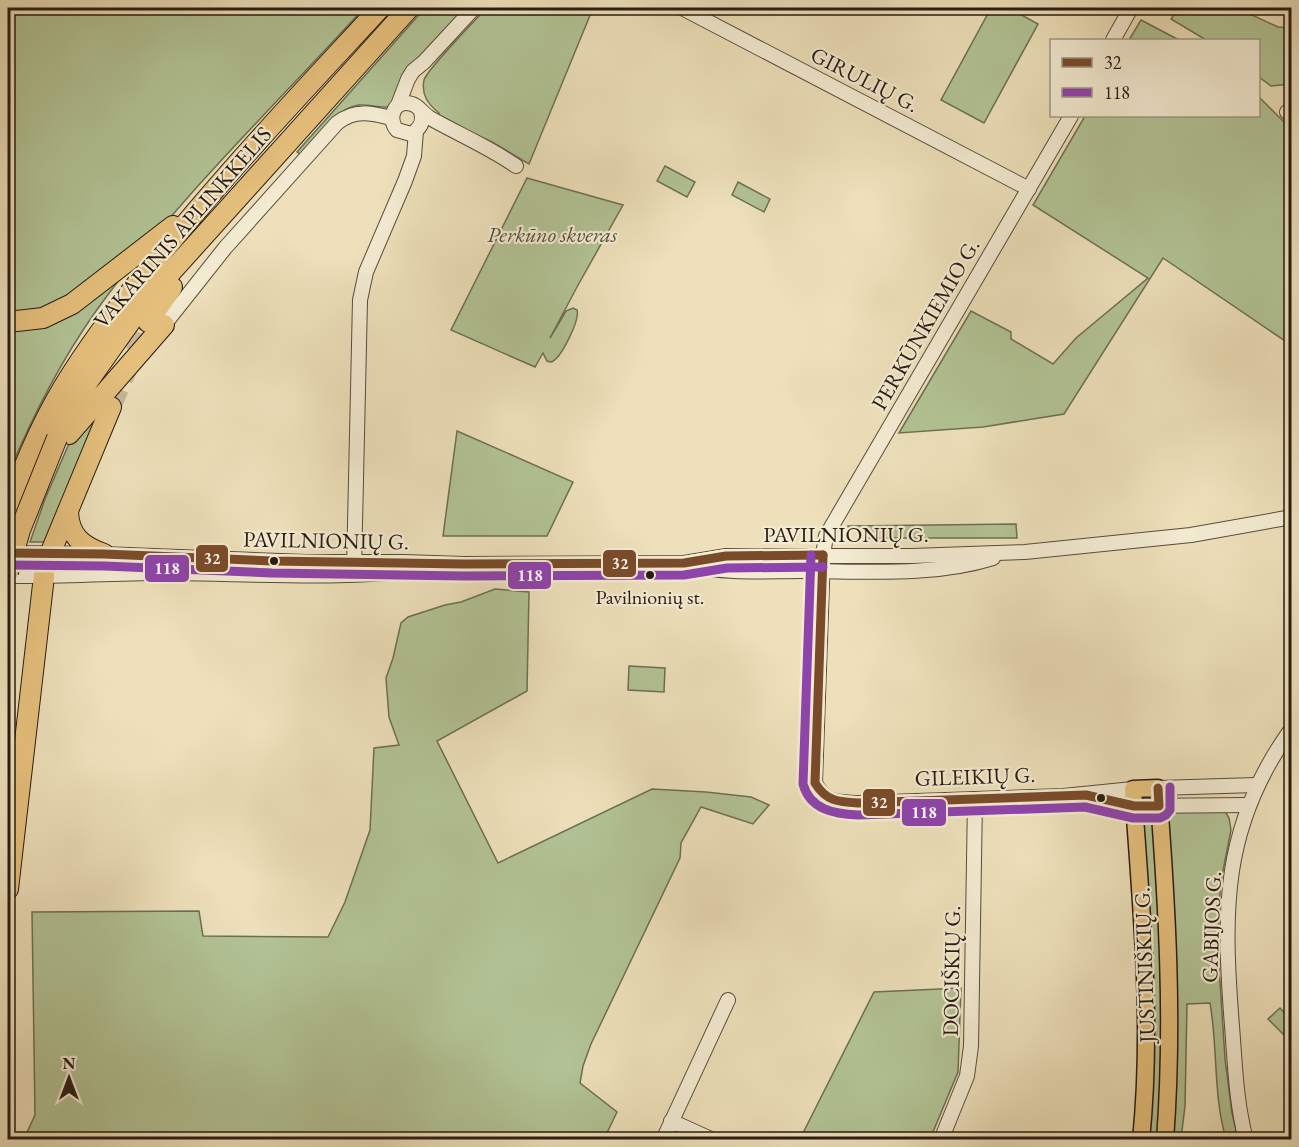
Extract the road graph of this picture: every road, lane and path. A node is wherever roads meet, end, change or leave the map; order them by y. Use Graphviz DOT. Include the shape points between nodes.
graph roads {
  1 [pos="380,8"];
  2 [pos="409,8"];
  3 [pos="474,8"];
  4 [pos="682,8"];
  5 [pos="1131,8"];
  6 [pos="1114,39"];
  7 [pos="366,55"];
  8 [pos="424,62"];
  9 [pos="420,110"];
  10 [pos="1070,117"];
  11 [pos="396,118"];
  12 [pos="447,129"];
  13 [pos="417,130"];
  14 [pos="409,165"];
  15 [pos="516,166"];
  16 [pos="1029,189"];
  17 [pos="203,202"];
  18 [pos="8,322"];
  19 [pos="156,324"];
  20 [pos="111,407"];
  21 [pos="54,437"];
  22 [pos="8,510"];
  23 [pos="68,512"];
  24 [pos="1292,517"];
  25 [pos="1010,552"];
  26 [pos="8,553"];
  27 [pos="50,554"];
  28 [pos="104,554"];
  29 [pos="823,555"];
  30 [pos="684,563"];
  31 [pos="354,568"];
  32 [pos="822,571"];
  33 [pos="8,574"];
  34 [pos="37,576"];
  35 [pos="1292,728"];
  36 [pos="1256,785"];
  37 [pos="1158,788"];
  38 [pos="1133,789"];
  39 [pos="1086,795"];
  40 [pos="975,799"];
  41 [pos="1248,805"];
  42 [pos="1134,806"];
  43 [pos="1160,806"];
  44 [pos="8,889"];
  45 [pos="728,1000"];
  46 [pos="671,1121"];
  47 [pos="663,1140"];
  48 [pos="713,1140"];
  49 [pos="941,1140"];
  50 [pos="1141,1140"];
  51 [pos="1165,1140"];
  52 [pos="1246,1140"];
  1 -- 17 [label="highway, VAKARINIS APLINKKELIS"];
  2 -- 7 [label="highway, VAKARINIS APLINKKELIS"];
  3 -- 8 [label="street"];
  4 -- 16 [label="street, GIRULIŲ G."];
  5 -- 6 [label="street"];
  7 -- 19 [label="highway" via="334,100 179,277"];
  7 -- 21 [label="highway, VAKARINIS APLINKKELIS" via="145,301"];
  8 -- 9 [label="street" via="414,92"];
  8 -- 11 [label="street" via="408,79"];
  9 -- 11 [label="street" via="409,103"];
  9 -- 12 [label="street"];
  9 -- 13 [label="street" via="422,123"];
  10 -- 16 [label="street, PERKŪNKIEMIO G."];
  11 -- 13 [label="street" via="406,134"];
  11 -- 14 [label="street"];
  11 -- 19 [label="street" via="368,112 351,114 337,123"];
  12 -- 13 [label="street"];
  12 -- 15 [label="street" via="480,143"];
  13 -- 14 [label="street"];
  14 -- 31 [label="street" via="363,281 360,300"];
  16 -- 29 [label="street, PERKŪNKIEMIO G." via="826,536"];
  17 -- 18 [label="highway" via="72,304 43,318"];
  17 -- 21 [label="highway, VAKARINIS APLINKKELIS" via="109,319 70,376"];
  19 -- 21 [label="highway" via="83,417"];
  20 -- 23 [label="highway"];
  21 -- 22 [label="highway, VAKARINIS APLINKKELIS"];
  21 -- 33 [label="highway, VAKARINIS APLINKKELIS, bridge"];
  23 -- 27 [label="highway"];
  23 -- 28 [label="highway" via="69,523 80,542"];
  24 -- 25 [label="street, PAVILNIONIŲ G." via="1191,536"];
  25 -- 29 [label="street, PAVILNIONIŲ G."];
  25 -- 32 [label="street, PAVILNIONIŲ G." via="972,564 936,569"];
  26 -- 27 [label="street, PAVILNIONIŲ G."];
  27 -- 28 [label="street, PAVILNIONIŲ G."];
  27 -- 34 [label="street"];
  28 -- 31 [label="street, PAVILNIONIŲ G."];
  29 -- 30 [label="street, PAVILNIONIŲ G." via="726,556"];
  29 -- 32 [label="street, GILEIKIŲ G."];
  30 -- 31 [label="street, PAVILNIONIŲ G." via="464,564 400,573"];
  30 -- 32 [label="street, PAVILNIONIŲ G." via="726,570"];
  31 -- 34 [label="street, PAVILNIONIŲ G." via="277,575 135,572"];
  32 -- 40 [label="street, GILEIKIŲ G." via="815,783 820,792 834,802"];
  33 -- 34 [label="street, PAVILNIONIŲ G."];
  34 -- 44 [label="highway"];
  35 -- 36 [label="street, GABIJOS G."];
  36 -- 37 [label="street, GILEIKIŲ G."];
  36 -- 41 [label="street, GABIJOS G."];
  37 -- 38 [label="main road, GILEIKIŲ G."];
  37 -- 43 [label="main road, JUSTINIŠKIŲ G."];
  38 -- 39 [label="street, GILEIKIŲ G."];
  38 -- 42 [label="main road, JUSTINIŠKIŲ G."];
  39 -- 40 [label="street, GILEIKIŲ G."];
  39 -- 42 [label="street, GILEIKIŲ G."];
  40 -- 49 [label="street, DOCIŠKIŲ G." via="971,1046 967,1076"];
  41 -- 43 [label="street, GILEIKIŲ G."];
  41 -- 52 [label="street, GABIJOS G." via="1230,881 1227,932 1239,1108"];
  42 -- 43 [label="street, GILEIKIŲ G."];
  42 -- 50 [label="main road, JUSTINIŠKIŲ G." via="1147,1024"];
  43 -- 51 [label="main road, JUSTINIŠKIŲ G." via="1170,1007"];
  45 -- 46 [label="street"];
  46 -- 47 [label="street"];
  46 -- 48 [label="street"];
}
